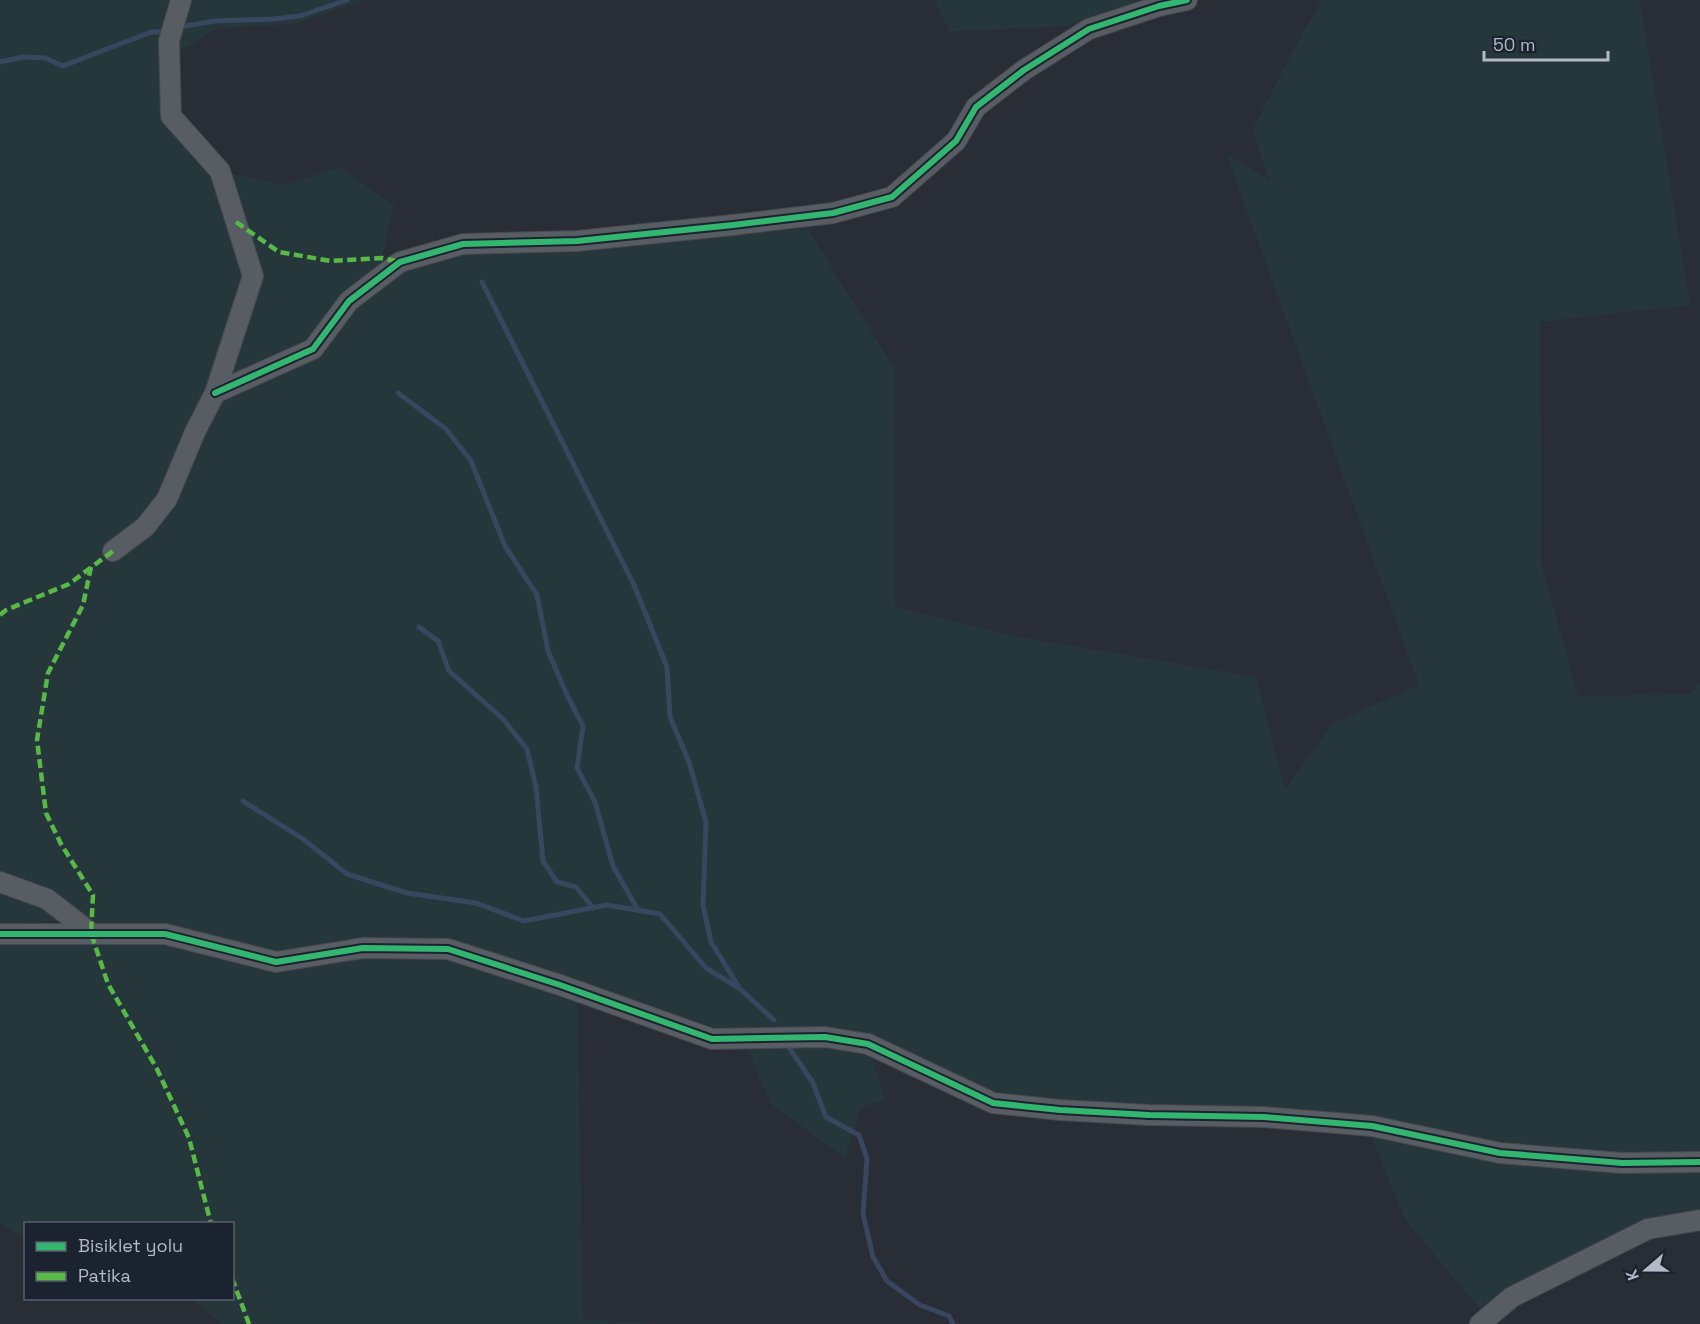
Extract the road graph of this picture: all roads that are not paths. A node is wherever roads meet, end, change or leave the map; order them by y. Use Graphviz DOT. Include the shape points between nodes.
graph roads {
  1 [pos="181,0"];
  2 [pos="1187,0"];
  3 [pos="215,393"];
  4 [pos="113,551"];
  5 [pos="0,882"];
  6 [pos="91,933"];
  7 [pos="0,934"];
  8 [pos="1700,1162"];
  9 [pos="1700,1220"];
  10 [pos="1480,1324"];
  1 -- 3 [label="street" via="169,41 171,116 220,171 253,276"];
  2 -- 3 [label="street" via="1089,29 1024,70 976,106 956,141 892,197 832,213 766,221 577,241 463,244 400,262 349,301 313,349"];
  3 -- 4 [label="street" via="167,499 145,527"];
  5 -- 6 [label="street" via="47,899"];
  6 -- 7 [label="street"];
  6 -- 8 [label="street" via="165,934 276,962 363,948 448,949 712,1039 825,1037 868,1044 993,1103 1149,1116 1264,1116 1372,1126 1500,1153 1622,1163"];
  9 -- 10 [label="street" via="1648,1229 1512,1297"];
}
